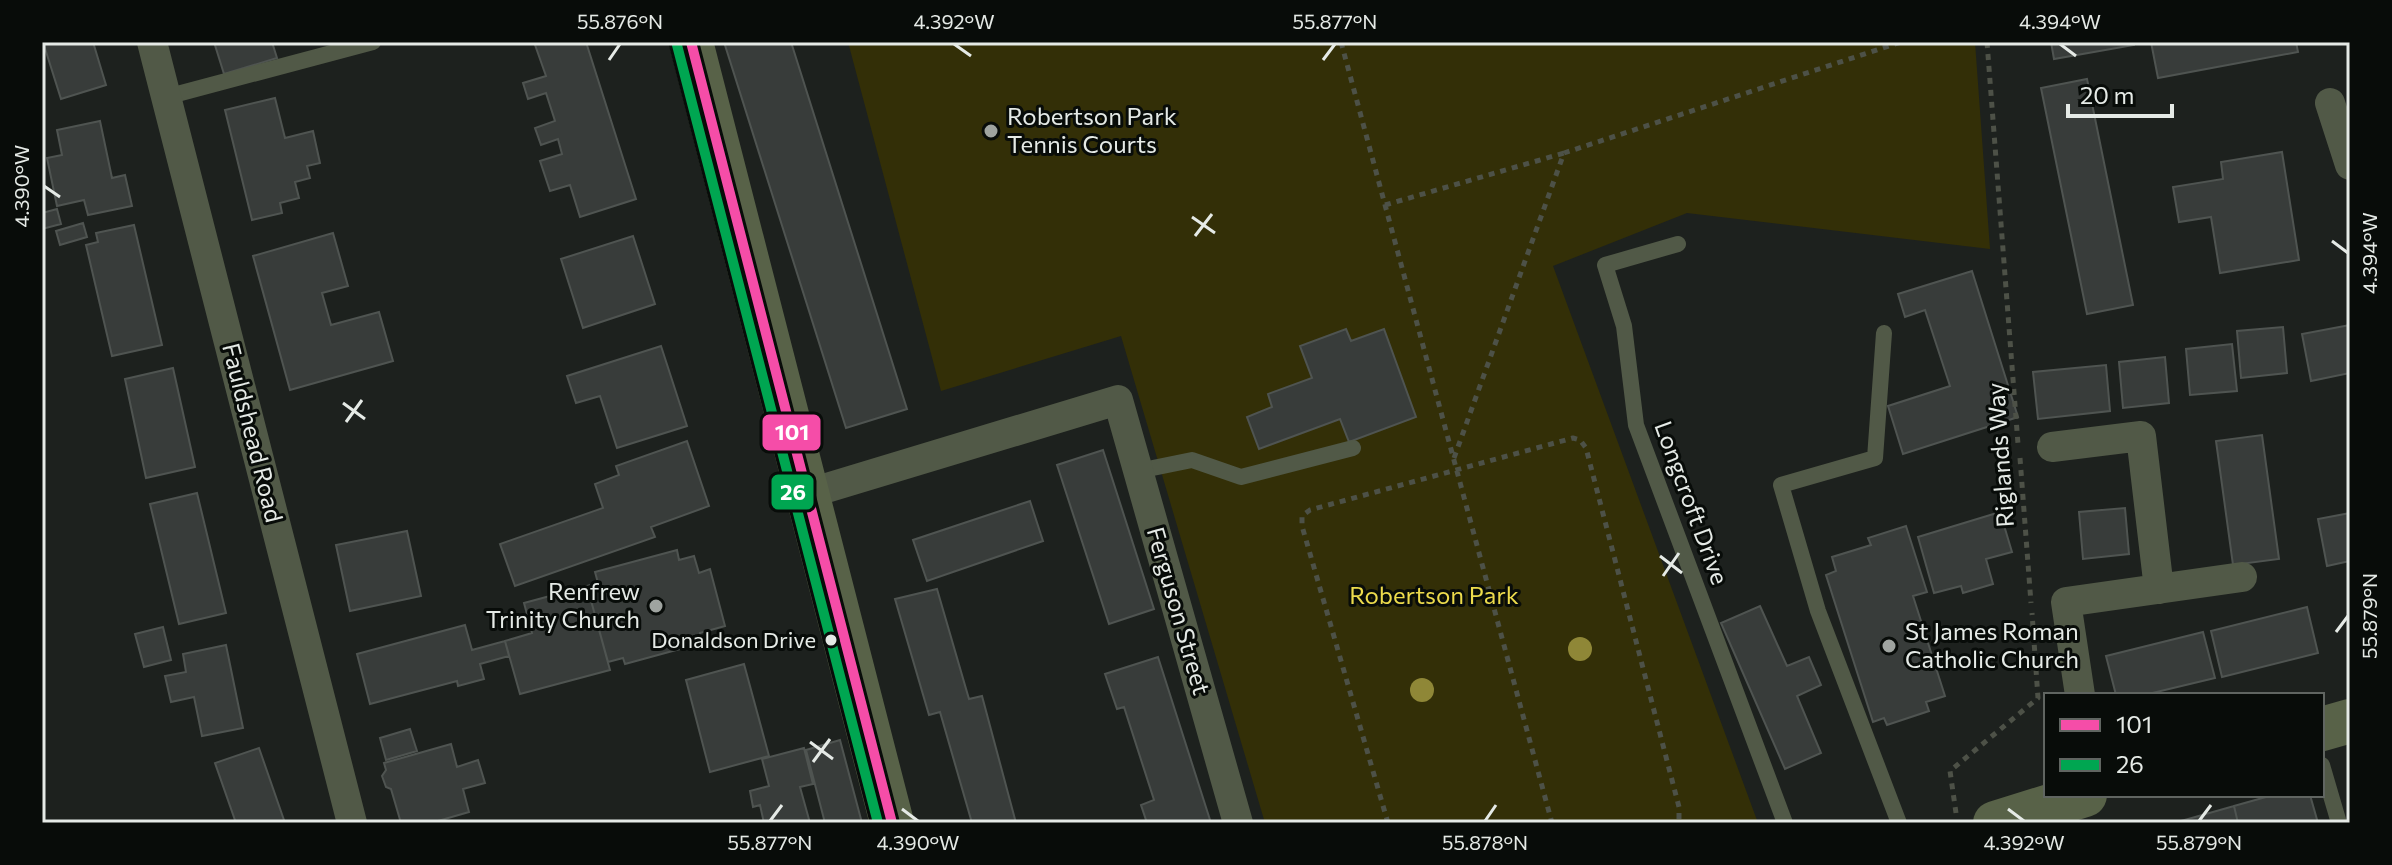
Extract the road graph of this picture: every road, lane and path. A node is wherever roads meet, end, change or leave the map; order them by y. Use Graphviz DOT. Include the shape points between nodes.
graph roads {
  1 [pos="152,42"];
  2 [pos="373,42"];
  3 [pos="691,42"];
  4 [pos="1341,42"];
  5 [pos="1901,42"];
  6 [pos="1987,42"];
  7 [pos="166,97"];
  8 [pos="2330,103"];
  9 [pos="1564,153"];
  10 [pos="2350,165"];
  11 [pos="1385,205"];
  12 [pos="1678,244"];
  13 [pos="1884,333"];
  14 [pos="2052,447"];
  15 [pos="1353,448"];
  16 [pos="1454,459"];
  17 [pos="1457,470"];
  18 [pos="1138,471"];
  19 [pos="810,493"];
  20 [pos="2242,577"];
  21 [pos="2159,589"];
  22 [pos="2080,693"];
  23 [pos="2350,721"];
  24 [pos="2324,728"];
  25 [pos="2324,772"];
  26 [pos="2079,797"];
  27 [pos="352,823"];
  28 [pos="892,823"];
  29 [pos="1238,823"];
  30 [pos="1388,823"];
  31 [pos="1552,823"];
  32 [pos="1679,823"];
  33 [pos="1785,823"];
  34 [pos="1899,823"];
  35 [pos="1957,823"];
  36 [pos="1995,823"];
  37 [pos="2339,823"];
  1 -- 7 [label="street, Fauldshead Road"];
  2 -- 7 [label="lane"];
  3 -- 19 [label="main road"];
  4 -- 11 [label="path"];
  5 -- 9 [label="path"];
  6 -- 35 [label="path, Riglands Way" via="2038,698 1950,771"];
  7 -- 27 [label="street, Fauldshead Road"];
  8 -- 10 [label="street"];
  9 -- 11 [label="path"];
  9 -- 16 [label="path"];
  11 -- 16 [label="path"];
  12 -- 33 [label="lane, Longcroft Drive" via="1605,265 1624,326 1636,425"];
  13 -- 34 [label="lane" via="1875,458 1781,485 1818,611"];
  14 -- 21 [label="street" via="2141,436"];
  15 -- 18 [label="lane" via="1241,477 1192,460"];
  16 -- 17 [label="path"];
  17 -- 30 [label="path" via="1302,516"];
  17 -- 31 [label="path"];
  17 -- 32 [label="path" via="1573,438 1584,444"];
  18 -- 19 [label="street, Ferguson Street" via="1118,400"];
  18 -- 29 [label="street, Ferguson Street"];
  19 -- 28 [label="main road"];
  20 -- 21 [label="street"];
  21 -- 22 [label="street" via="2066,602"];
  23 -- 24 [label="main road"];
  25 -- 37 [label="lane"];
  26 -- 36 [label="main road"];
}
